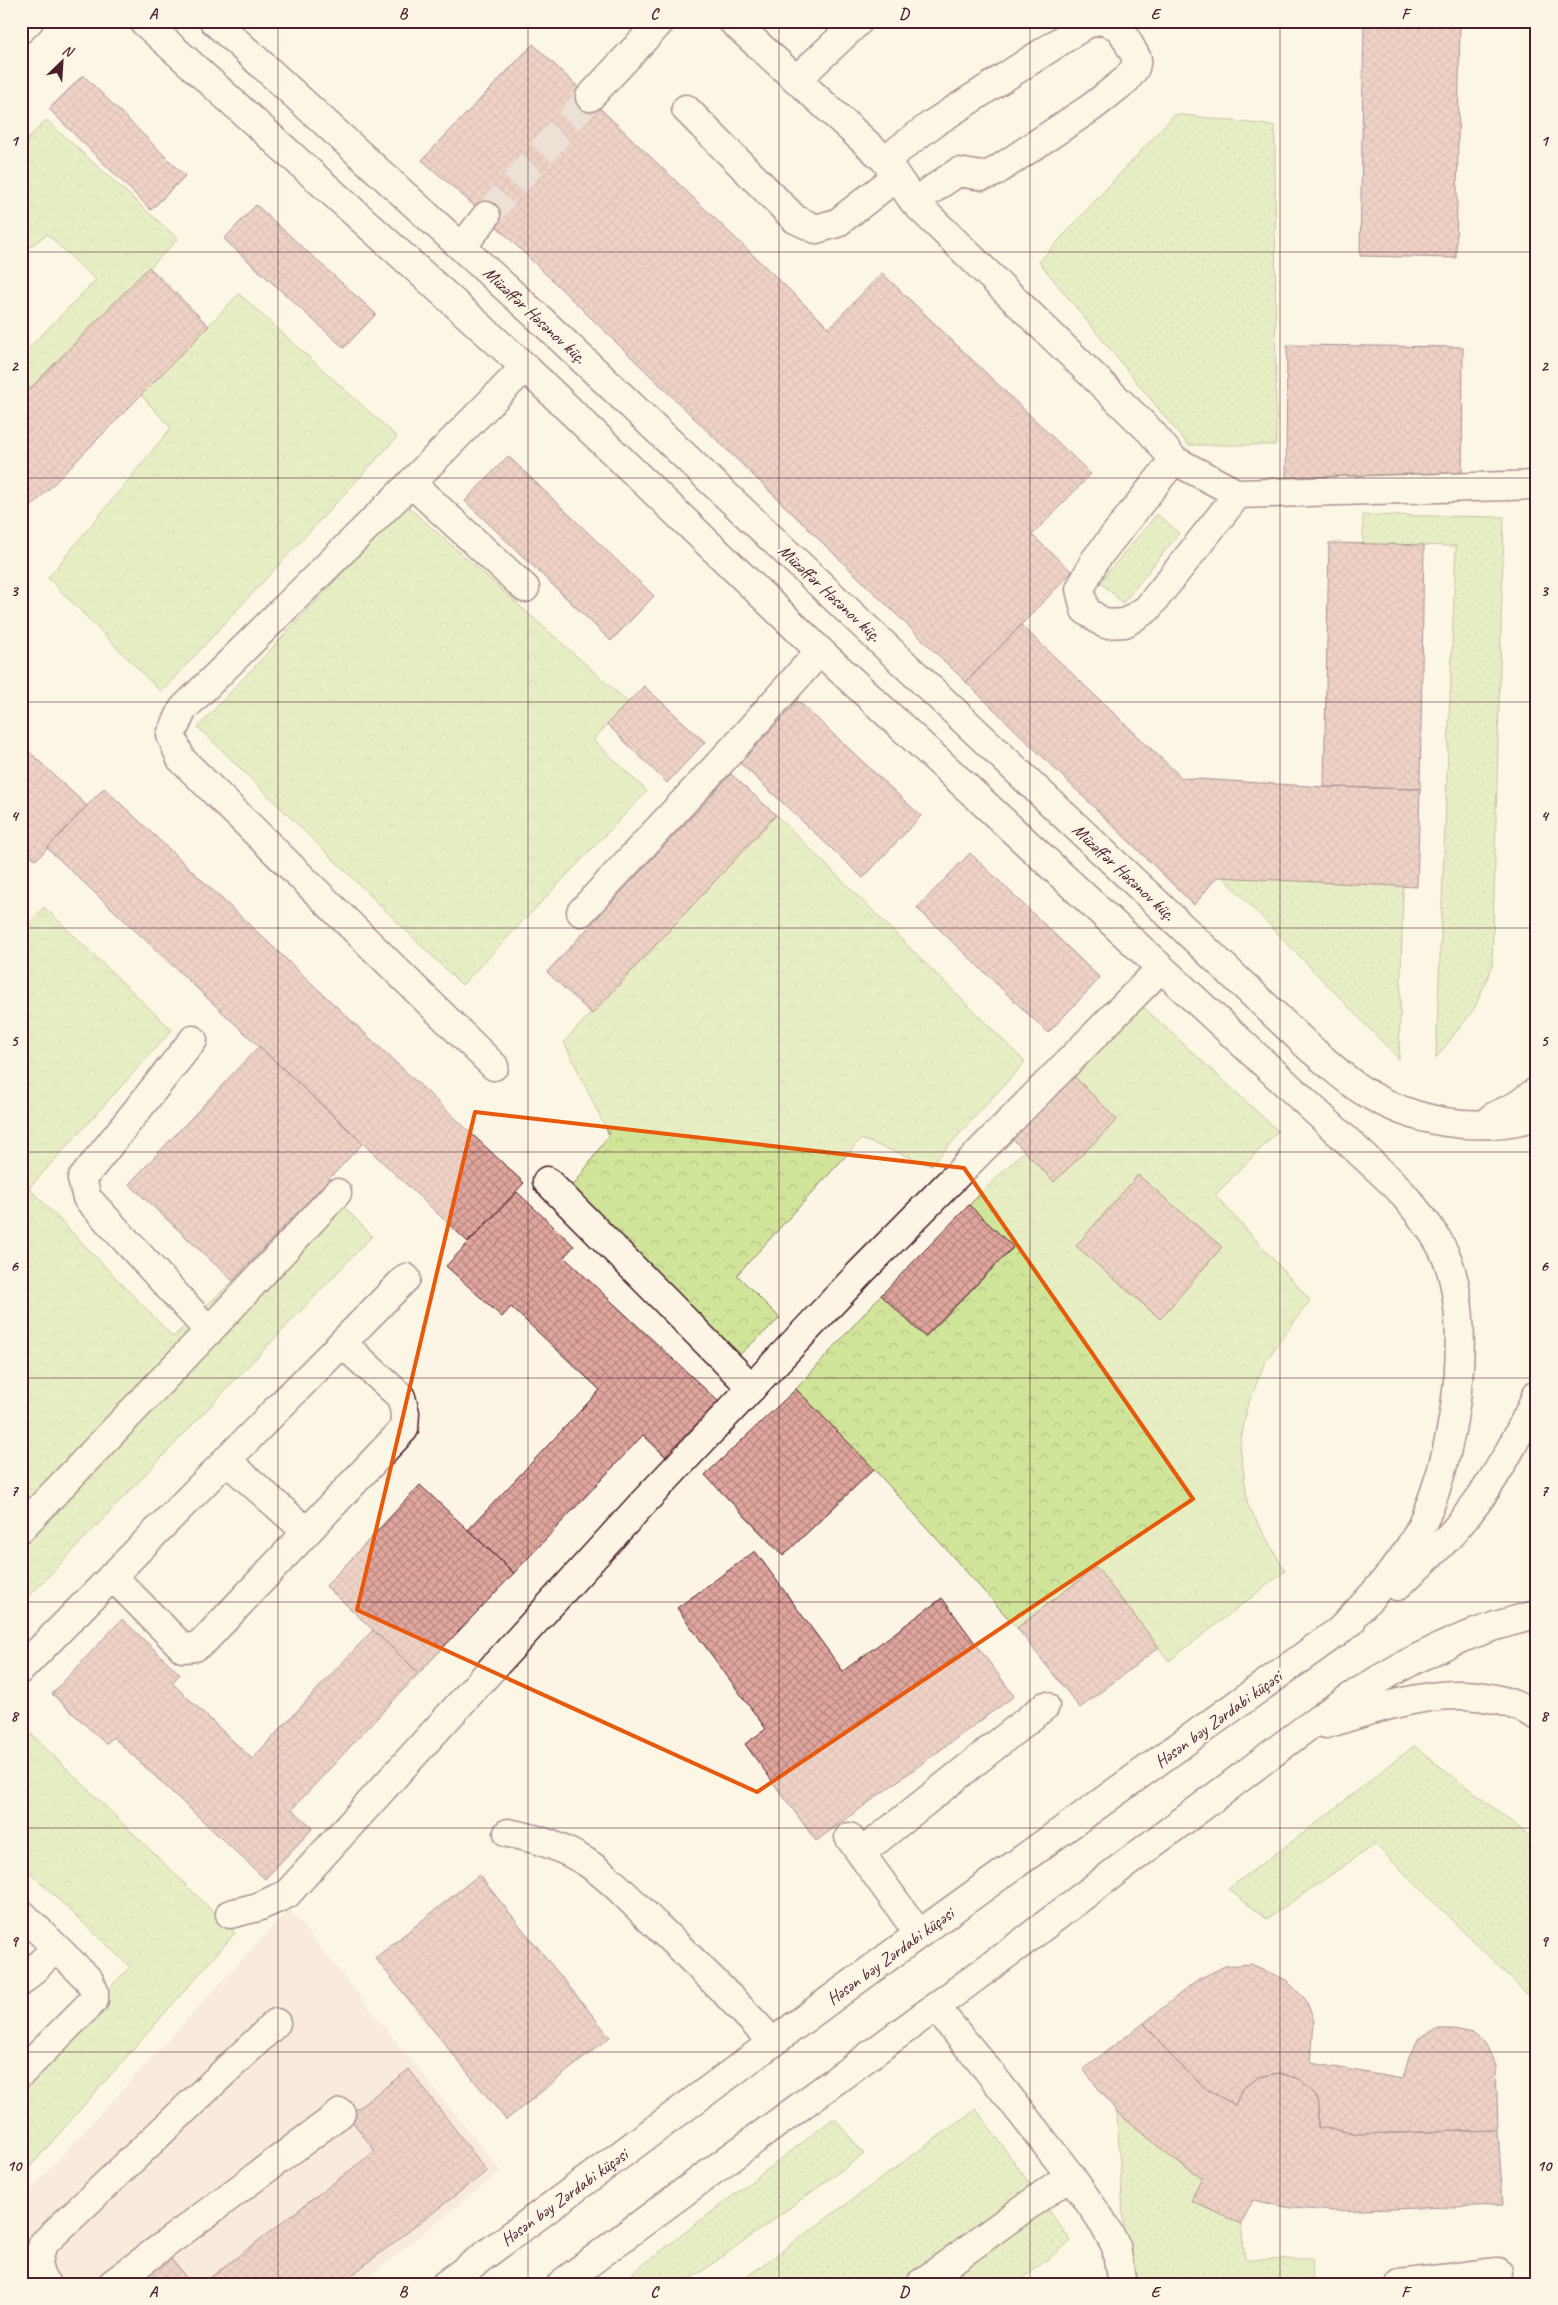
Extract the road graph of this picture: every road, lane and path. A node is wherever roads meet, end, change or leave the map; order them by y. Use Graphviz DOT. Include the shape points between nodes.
graph roads {
  1 [pos="29,21"];
  2 [pos="143,21"];
  3 [pos="214,21"];
  4 [pos="661,21"];
  5 [pos="732,21"];
  6 [pos="858,21"];
  7 [pos="1095,21"];
  8 [pos="1103,21"];
  9 [pos="21,29"];
  10 [pos="797,79"];
  11 [pos="590,97"];
  12 [pos="686,109"];
  13 [pos="890,169"];
  14 [pos="914,202"];
  15 [pos="486,216"];
  16 [pos="462,247"];
  17 [pos="525,367"];
  18 [pos="1174,460"];
  19 [pos="411,483"];
  20 [pos="1537,485"];
  21 [pos="1238,494"];
  22 [pos="525,588"];
  23 [pos="820,651"];
  24 [pos="580,912"];
  25 [pos="1160,969"];
  26 [pos="193,1040"];
  27 [pos="494,1066"];
  28 [pos="1537,1092"];
  29 [pos="1537,1116"];
  30 [pos="1467,1126"];
  31 [pos="547,1181"];
  32 [pos="337,1193"];
  33 [pos="406,1278"];
  34 [pos="209,1331"];
  35 [pos="342,1343"];
  36 [pos="752,1388"];
  37 [pos="1537,1394"];
  38 [pos="226,1460"];
  39 [pos="21,1528"];
  40 [pos="307,1532"];
  41 [pos="112,1576"];
  42 [pos="1537,1615"];
  43 [pos="1337,1633"];
  44 [pos="21,1669"];
  45 [pos="1045,1706"];
  46 [pos="1537,1716"];
  47 [pos="1299,1733"];
  48 [pos="508,1833"];
  49 [pos="21,1913"];
  50 [pos="230,1914"];
  51 [pos="919,1934"];
  52 [pos="56,1948"];
  53 [pos="21,1982"];
  54 [pos="936,2008"];
  55 [pos="276,2023"];
  56 [pos="773,2043"];
  57 [pos="21,2073"];
  58 [pos="341,2113"];
  59 [pos="1070,2175"];
  60 [pos="1498,2272"];
  61 [pos="1453,2280"];
  62 [pos="46,2284"];
  63 [pos="112,2284"];
  64 [pos="446,2284"];
  65 [pos="561,2284"];
  66 [pos="920,2284"];
  67 [pos="1122,2284"];
  68 [pos="1400,2284"];
  1 -- 9 [label="main road"];
  2 -- 17 [label="main road"];
  3 -- 16 [label="main road, Müzəffər Həsənov küç."];
  4 -- 11 [label="main road"];
  5 -- 10 [label="main road"];
  6 -- 10 [label="main road"];
  7 -- 13 [label="main road" via="931,125"];
  8 -- 14 [label="main road" via="1120,27 1137,59 1126,80 1092,107 993,173 982,176 958,172"];
  10 -- 13 [label="main road"];
  12 -- 13 [label="main road" via="794,219 816,229 837,223"];
  13 -- 14 [label="main road"];
  14 -- 18 [label="main road" via="1151,432"];
  15 -- 16 [label="main road"];
  16 -- 30 [label="main road, Müzəffər Həsənov küç." via="1312,1050 1360,1089 1403,1111"];
  17 -- 19 [label="main road"];
  17 -- 23 [label="main road"];
  18 -- 21 [label="main road"];
  18 -- 21 [label="main road" via="1095,560 1080,589 1085,610 1105,624 1125,623 1147,609"];
  19 -- 22 [label="main road"];
  19 -- 27 [label="main road" via="183,709 171,735 181,759"];
  20 -- 21 [label="main road"];
  23 -- 24 [label="main road"];
  23 -- 25 [label="main road"];
  25 -- 36 [label="main road"];
  25 -- 43 [label="main road" via="1397,1187 1431,1229 1448,1261 1458,1300 1459,1346 1455,1417 1444,1465 1425,1518 1406,1553"];
  26 -- 34 [label="main road" via="82,1179 87,1198"];
  28 -- 30 [label="main road" via="1496,1116"];
  29 -- 30 [label="main road, Müzəffər Həsənov küç."];
  31 -- 36 [label="main road"];
  32 -- 34 [label="main road"];
  33 -- 35 [label="main road"];
  34 -- 39 [label="main road"];
  35 -- 38 [label="main road"];
  35 -- 40 [label="main road" via="401,1397 404,1429"];
  36 -- 50 [label="main road" via="287,1894 258,1907"];
  37 -- 43 [label="main road" via="1518,1439 1458,1526 1394,1589"];
  38 -- 40 [label="main road"];
  38 -- 41 [label="main road"];
  40 -- 41 [label="main road" via="206,1640 195,1647 183,1648"];
  41 -- 44 [label="main road"];
  42 -- 47 [label="main road" via="1468,1635 1421,1654"];
  43 -- 51 [label="main road, Həsən bəy Zərdabi küçəsi"];
  45 -- 51 [label="main road" via="855,1845"];
  46 -- 47 [label="main road" via="1496,1698 1470,1694 1422,1697"];
  47 -- 54 [label="main road"];
  48 -- 56 [label="main road" via="560,1848 605,1877 737,2003"];
  49 -- 52 [label="main road"];
  51 -- 56 [label="main road, Həsən bəy Zərdabi küçəsi"];
  52 -- 53 [label="main road"];
  52 -- 57 [label="main road" via="89,1980 94,2000"];
  54 -- 59 [label="main road"];
  54 -- 65 [label="main road"];
  55 -- 62 [label="main road" via="43,2244 37,2263 39,2276"];
  56 -- 64 [label="main road, Həsən bəy Zərdabi küçəsi"];
  58 -- 63 [label="main road"];
  59 -- 66 [label="main road"];
  59 -- 67 [label="main road" via="1116,2246"];
  60 -- 61 [label="main road"];
  61 -- 68 [label="main road"];
}
